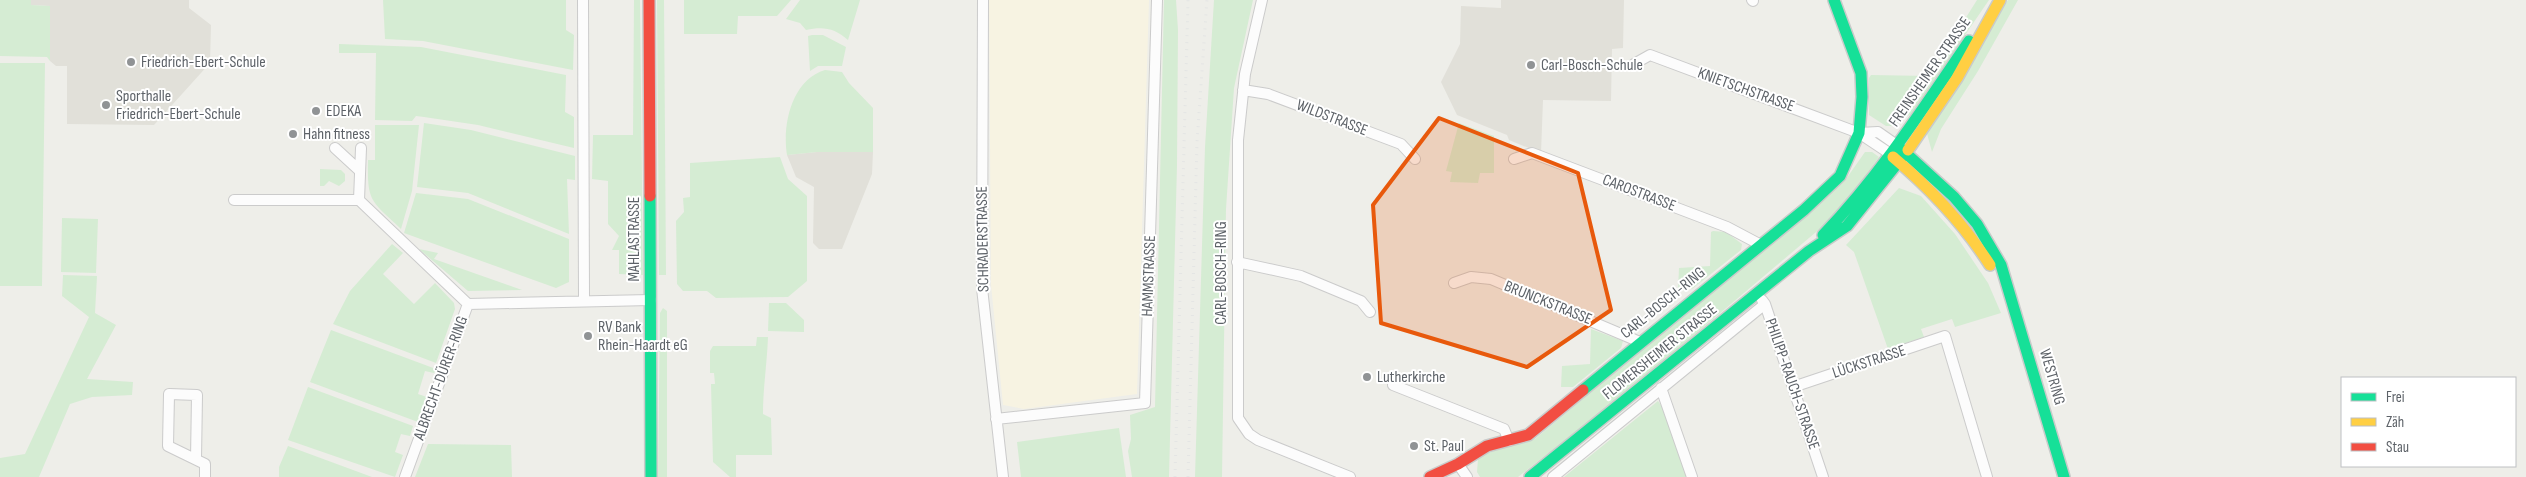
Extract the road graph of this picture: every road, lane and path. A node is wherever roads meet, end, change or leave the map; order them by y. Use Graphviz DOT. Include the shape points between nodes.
graph roads {
  1 [pos="583,0"];
  2 [pos="649,0"];
  3 [pos="983,0"];
  4 [pos="1157,0"];
  5 [pos="1262,0"];
  6 [pos="1834,0"];
  7 [pos="2000,0"];
  8 [pos="1634,64"];
  9 [pos="1243,90"];
  10 [pos="1859,133"];
  11 [pos="335,148"];
  12 [pos="361,148"];
  13 [pos="1899,154"];
  14 [pos="1514,158"];
  15 [pos="1415,159"];
  16 [pos="360,171"];
  17 [pos="234,200"];
  18 [pos="360,200"];
  19 [pos="1761,245"];
  20 [pos="1237,262"];
  21 [pos="1454,283"];
  22 [pos="1756,293"];
  23 [pos="584,300"];
  24 [pos="651,300"];
  25 [pos="468,304"];
  26 [pos="1765,304"];
  27 [pos="1370,312"];
  28 [pos="1640,342"];
  29 [pos="1393,385"];
  30 [pos="1794,387"];
  31 [pos="1661,388"];
  32 [pos="996,419"];
  33 [pos="1509,440"];
  34 [pos="196,459"];
  35 [pos="1458,464"];
  36 [pos="205,477"];
  37 [pos="404,477"];
  38 [pos="652,477"];
  39 [pos="1003,477"];
  40 [pos="1350,477"];
  41 [pos="1430,477"];
  42 [pos="1467,477"];
  43 [pos="1530,477"];
  44 [pos="1553,477"];
  45 [pos="1692,477"];
  46 [pos="1823,477"];
  47 [pos="1987,477"];
  48 [pos="2064,477"];
  1 -- 23 [label="street"];
  2 -- 24 [label="street, MAHLASTRASSE"];
  3 -- 32 [label="street, SCHRADERSTRASSE" via="982,288"];
  4 -- 32 [label="street, HAMMSTRASSE" via="1145,403"];
  5 -- 9 [label="street, CARL-BOSCH-RING"];
  6 -- 10 [label="street, CARL-BOSCH-RING" via="1861,74"];
  7 -- 13 [label="street, FREINSHEIMER STRASSE" via="1957,78"];
  8 -- 10 [label="street, KNIETSCHSTRASSE" via="1650,56"];
  9 -- 15 [label="street, WILDSTRASSE" via="1268,94 1401,144"];
  9 -- 20 [label="street, CARL-BOSCH-RING" via="1238,140"];
  10 -- 13 [label="street"];
  10 -- 19 [label="street, CARL-BOSCH-RING" via="1847,163 1831,187"];
  11 -- 16 [label="street"];
  12 -- 16 [label="street"];
  13 -- 22 [label="street, FLOMERSHEIMER STRASSE" via="1847,226"];
  13 -- 48 [label="street, WESTRING" via="1954,196 1977,224 2001,265"];
  14 -- 19 [label="street, CAROSTRASSE" via="1532,153 1727,226"];
  16 -- 18 [label="street"];
  17 -- 18 [label="street"];
  18 -- 25 [label="street"];
  19 -- 28 [label="street, CARL-BOSCH-RING"];
  20 -- 27 [label="street" via="1301,276 1361,300"];
  20 -- 40 [label="street, CARL-BOSCH-RING" via="1237,408 1243,426 1268,446"];
  21 -- 28 [label="street, BRUNCKSTRASSE" via="1471,277 1491,279"];
  22 -- 26 [label="street, PHILIPP-RAUCH-STRASSE"];
  22 -- 43 [label="street, FLOMERSHEIMER STRASSE"];
  23 -- 24 [label="street, ALBRECHT-DÜRER-RING"];
  23 -- 25 [label="street, ALBRECHT-DÜRER-RING"];
  24 -- 38 [label="street, MAHLASTRASSE"];
  25 -- 37 [label="street, ALBRECHT-DÜRER-RING"];
  26 -- 30 [label="street, PHILIPP-RAUCH-STRASSE"];
  26 -- 31 [label="street, FLOMERSHEIMER STRASSE"];
  28 -- 33 [label="street, CARL-BOSCH-RING" via="1528,435"];
  29 -- 33 [label="street" via="1504,429"];
  30 -- 46 [label="street, PHILIPP-RAUCH-STRASSE"];
  30 -- 47 [label="street, LÜCKSTRASSE" via="1945,336"];
  31 -- 44 [label="street, FLOMERSHEIMER STRASSE"];
  31 -- 45 [label="street"];
  32 -- 39 [label="street, SCHRADERSTRASSE"];
  33 -- 35 [label="street, CARL-BOSCH-RING" via="1487,446"];
  34 -- 34 [label="street" via="168,446 169,394 197,395"];
  34 -- 36 [label="street" via="205,464"];
  35 -- 41 [label="street, CARL-BOSCH-RING"];
  35 -- 42 [label="street"];
}
